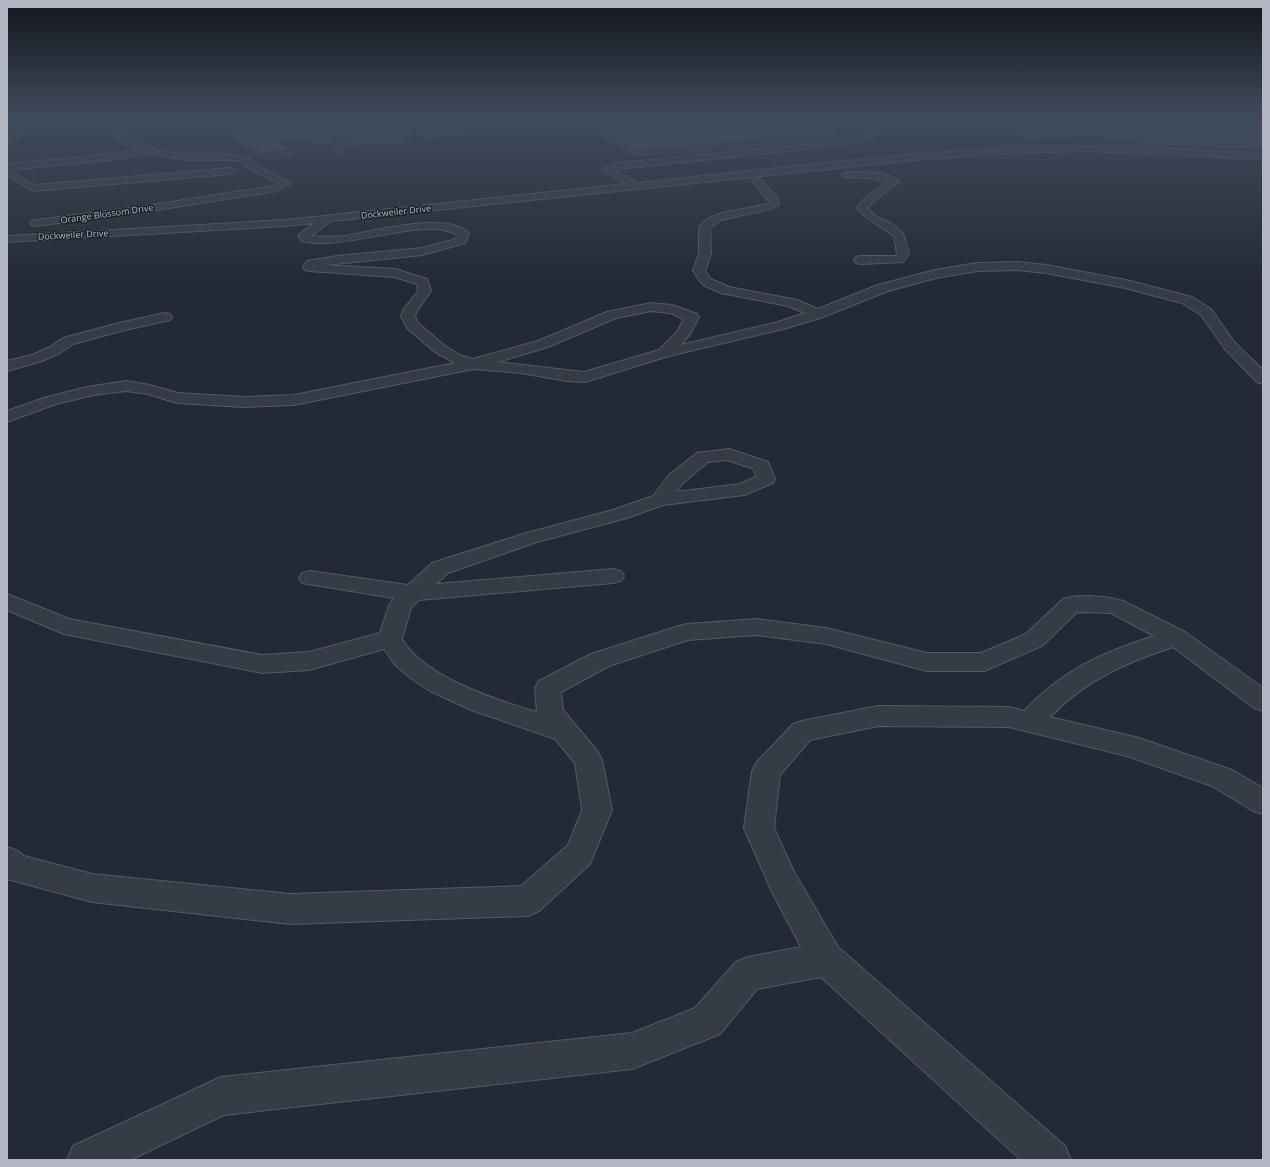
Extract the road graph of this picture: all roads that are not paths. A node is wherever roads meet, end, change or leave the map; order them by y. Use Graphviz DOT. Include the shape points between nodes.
graph roads {
  1 [pos="9,173"];
  2 [pos="205,173"];
  3 [pos="266,173"];
  4 [pos="613,173"];
  5 [pos="755,173"];
  6 [pos="730,176"];
  7 [pos="835,176"];
  8 [pos="820,177"];
  9 [pos="757,181"];
  10 [pos="636,186"];
  11 [pos="327,219"];
  12 [pos="7,236"];
  13 [pos="7,239"];
  14 [pos="860,260"];
  15 [pos="818,314"];
  16 [pos="166,317"];
  17 [pos="664,353"];
  18 [pos="473,364"];
  19 [pos="7,366"];
  20 [pos="1263,379"];
  21 [pos="7,417"];
  22 [pos="660,500"];
  23 [pos="613,576"];
  24 [pos="310,578"];
  25 [pos="413,593"];
  26 [pos="7,600"];
  27 [pos="1176,638"];
  28 [pos="390,639"];
  29 [pos="1263,700"];
  30 [pos="1029,722"];
  31 [pos="564,731"];
  32 [pos="1263,802"];
  33 [pos="7,861"];
  34 [pos="826,959"];
  35 [pos="87,1160"];
  36 [pos="1050,1160"];
  1 -- 2 [label="street" via="31,188 40,188"];
  3 -- 12 [label="street, Orange Blossom Drive" via="286,183 277,188 208,200 23,226"];
  4 -- 10 [label="street"];
  5 -- 6 [label="street, Dockweiler Drive"];
  6 -- 9 [label="street"];
  6 -- 10 [label="street, Dockweiler Drive"];
  7 -- 14 [label="street" via="868,175 894,182 867,200 862,208 871,218 899,235 903,254 899,259"];
  8 -- 9 [label="street"];
  9 -- 15 [label="street" via="773,198 774,204 717,218 704,227 705,253 699,271 707,282 726,290 792,303"];
  10 -- 11 [label="street, Dockweiler Drive"];
  11 -- 13 [label="street, Dockweiler Drive"];
  11 -- 18 [label="street" via="304,236 305,239 346,239 404,228 460,230 463,234 461,241 432,249 335,259 309,266 395,273 423,282 425,290 408,316 412,325 440,349 457,359"];
  15 -- 17 [label="street" via="757,332"];
  15 -- 20 [label="street" via="883,288 936,274 977,267 1017,266 1046,269 1126,284 1187,300 1206,312 1230,346"];
  16 -- 19 [label="street" via="68,341 37,358"];
  17 -- 18 [label="street" via="584,377"];
  17 -- 18 [label="street" via="683,334 692,318 672,309 651,307 612,315 543,344"];
  18 -- 21 [label="street" via="294,400 244,402 177,398 126,386 93,390 50,401"];
  22 -- 25 [label="street" via="620,514 530,538 440,568"];
  23 -- 25 [label="street"];
  24 -- 25 [label="street"];
  25 -- 28 [label="street" via="400,605"];
  26 -- 28 [label="street" via="64,626 262,664 309,661"];
  27 -- 29 [label="street"];
  27 -- 30 [label="street" via="1132,651 1084,674 1048,702"];
  27 -- 31 [label="street" via="1115,606 1071,604 1034,640 984,662 928,662 826,636 756,627 688,632 600,660 548,688 550,713"];
  28 -- 31 [label="street" via="403,659 433,681 486,705"];
  30 -- 32 [label="street" via="1144,751 1222,778"];
  30 -- 34 [label="street" via="1009,717 878,716 802,731 766,771 759,828 783,882"];
  31 -- 33 [label="street" via="588,760 597,810 579,854 528,901 290,909 92,888 16,868"];
  34 -- 35 [label="street" via="748,974 707,1021 632,1051 221,1096"];
  34 -- 36 [label="street"];
}
